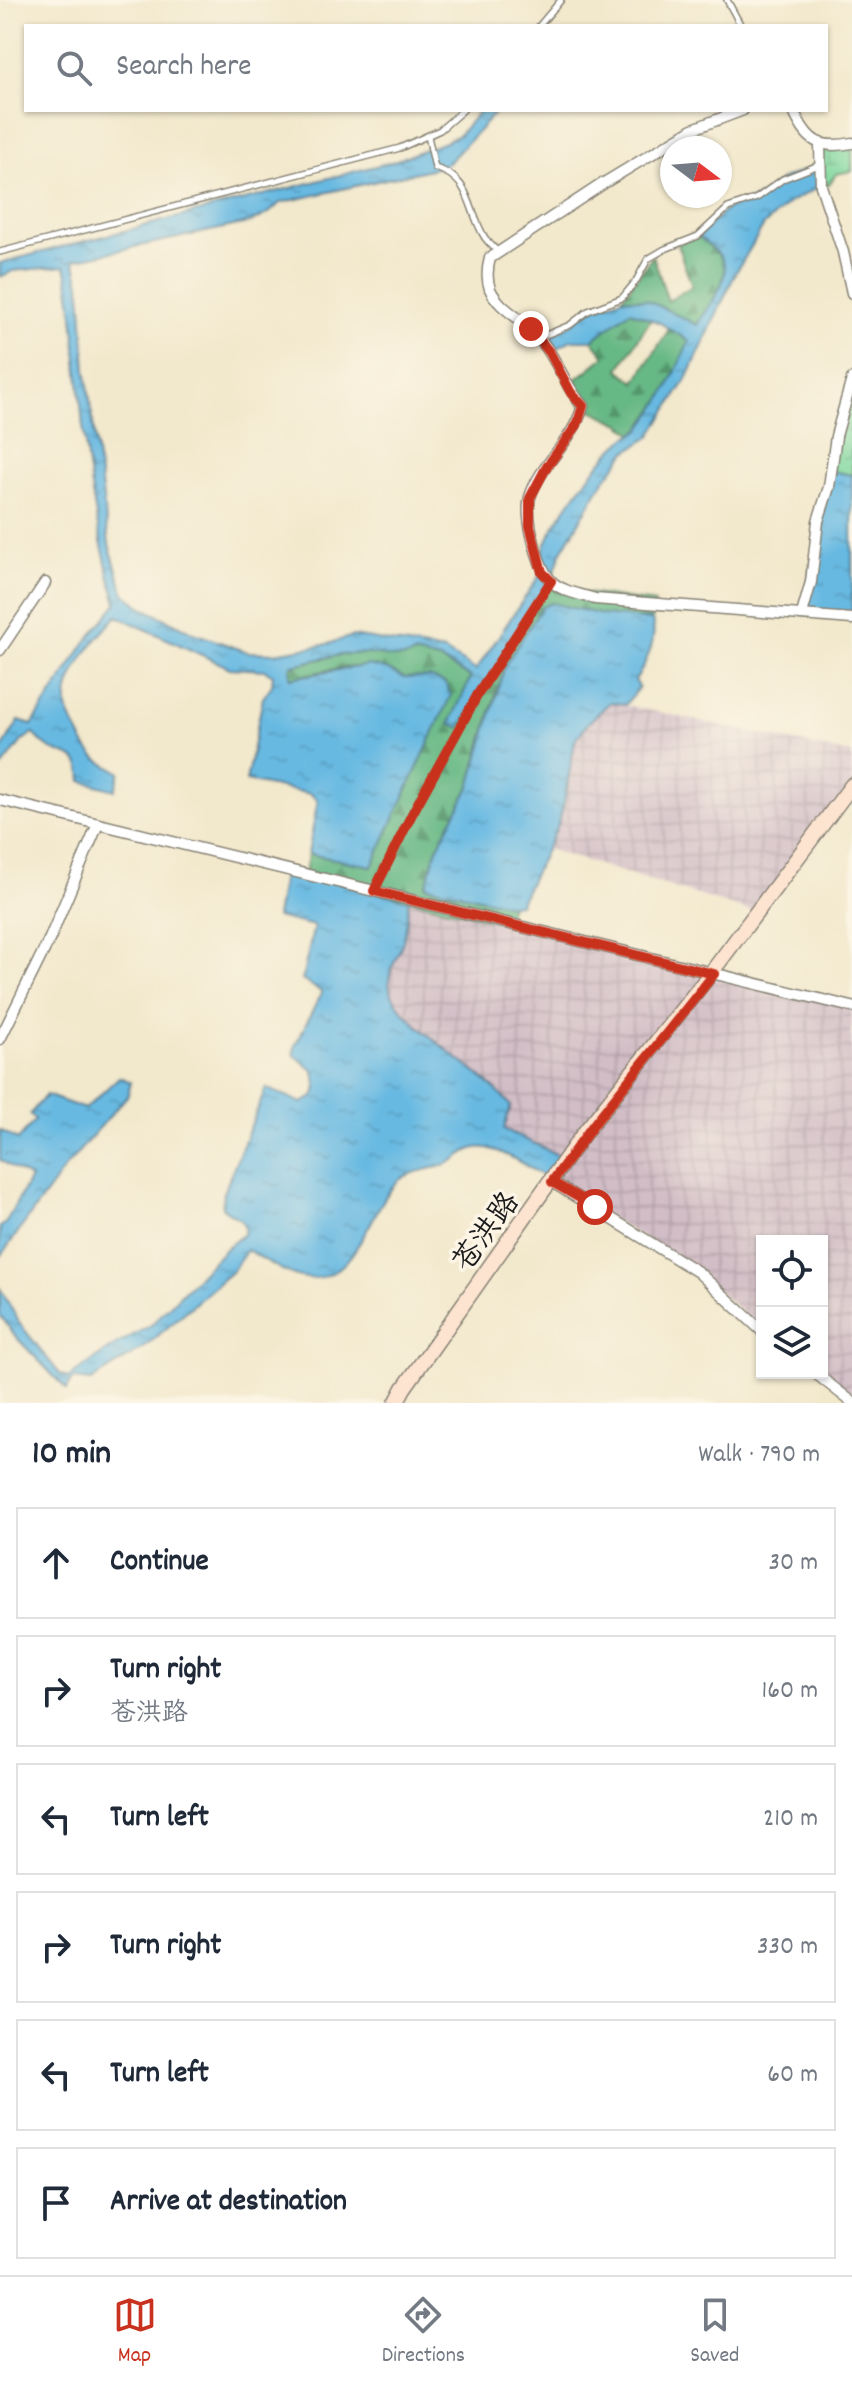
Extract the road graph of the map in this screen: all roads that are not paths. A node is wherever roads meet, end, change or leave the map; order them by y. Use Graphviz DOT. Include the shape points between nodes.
graph roads {
  1 [pos="561,0"];
  2 [pos="727,0"];
  3 [pos="541,24"];
  4 [pos="740,24"];
  5 [pos="461,112"];
  6 [pos="738,112"];
  7 [pos="794,112"];
  8 [pos="428,136"];
  9 [pos="852,143"];
  10 [pos="820,145"];
  11 [pos="819,165"];
  12 [pos="0,252"];
  13 [pos="498,253"];
  14 [pos="852,293"];
  15 [pos="538,338"];
  16 [pos="852,379"];
  17 [pos="551,581"];
  18 [pos="45,583"];
  19 [pos="802,614"];
  20 [pos="852,619"];
  21 [pos="0,650"];
  22 [pos="852,787"];
  23 [pos="0,800"];
  24 [pos="98,824"];
  25 [pos="374,891"];
  26 [pos="713,974"];
  27 [pos="852,1007"];
  28 [pos="0,1039"];
  29 [pos="552,1182"];
  30 [pos="756,1325"];
  31 [pos="823,1379"];
  32 [pos="852,1402"];
  33 [pos="398,1403"];
  1 -- 3 [label="lane"];
  2 -- 4 [label="lane"];
  5 -- 8 [label="lane"];
  6 -- 13 [label="street" via="693,129"];
  7 -- 10 [label="street" via="803,133"];
  8 -- 12 [label="lane" via="400,148"];
  8 -- 13 [label="lane" via="435,168 459,181 484,236"];
  9 -- 10 [label="street"];
  10 -- 11 [label="street"];
  11 -- 14 [label="street"];
  11 -- 15 [label="lane" via="728,208 698,236 648,259 622,298"];
  13 -- 15 [label="street" via="486,271 490,290"];
  15 -- 17 [label="street" via="583,406 577,425 530,498 530,526 542,572"];
  16 -- 19 [label="street"];
  17 -- 19 [label="street" via="559,589 595,599"];
  17 -- 25 [label="lane" via="478,694"];
  18 -- 21 [label="street"];
  19 -- 20 [label="street"];
  22 -- 26 [label="main road, 苍洪路"];
  23 -- 24 [label="street"];
  24 -- 25 [label="street"];
  24 -- 28 [label="street"];
  25 -- 26 [label="street"];
  26 -- 27 [label="street"];
  26 -- 29 [label="main road, 苍洪路"];
  26 -- 33 [label="main road" via="584,1133"];
  29 -- 30 [label="street" via="698,1272"];
  29 -- 33 [label="main road, 苍洪路"];
  31 -- 32 [label="street"];
}
